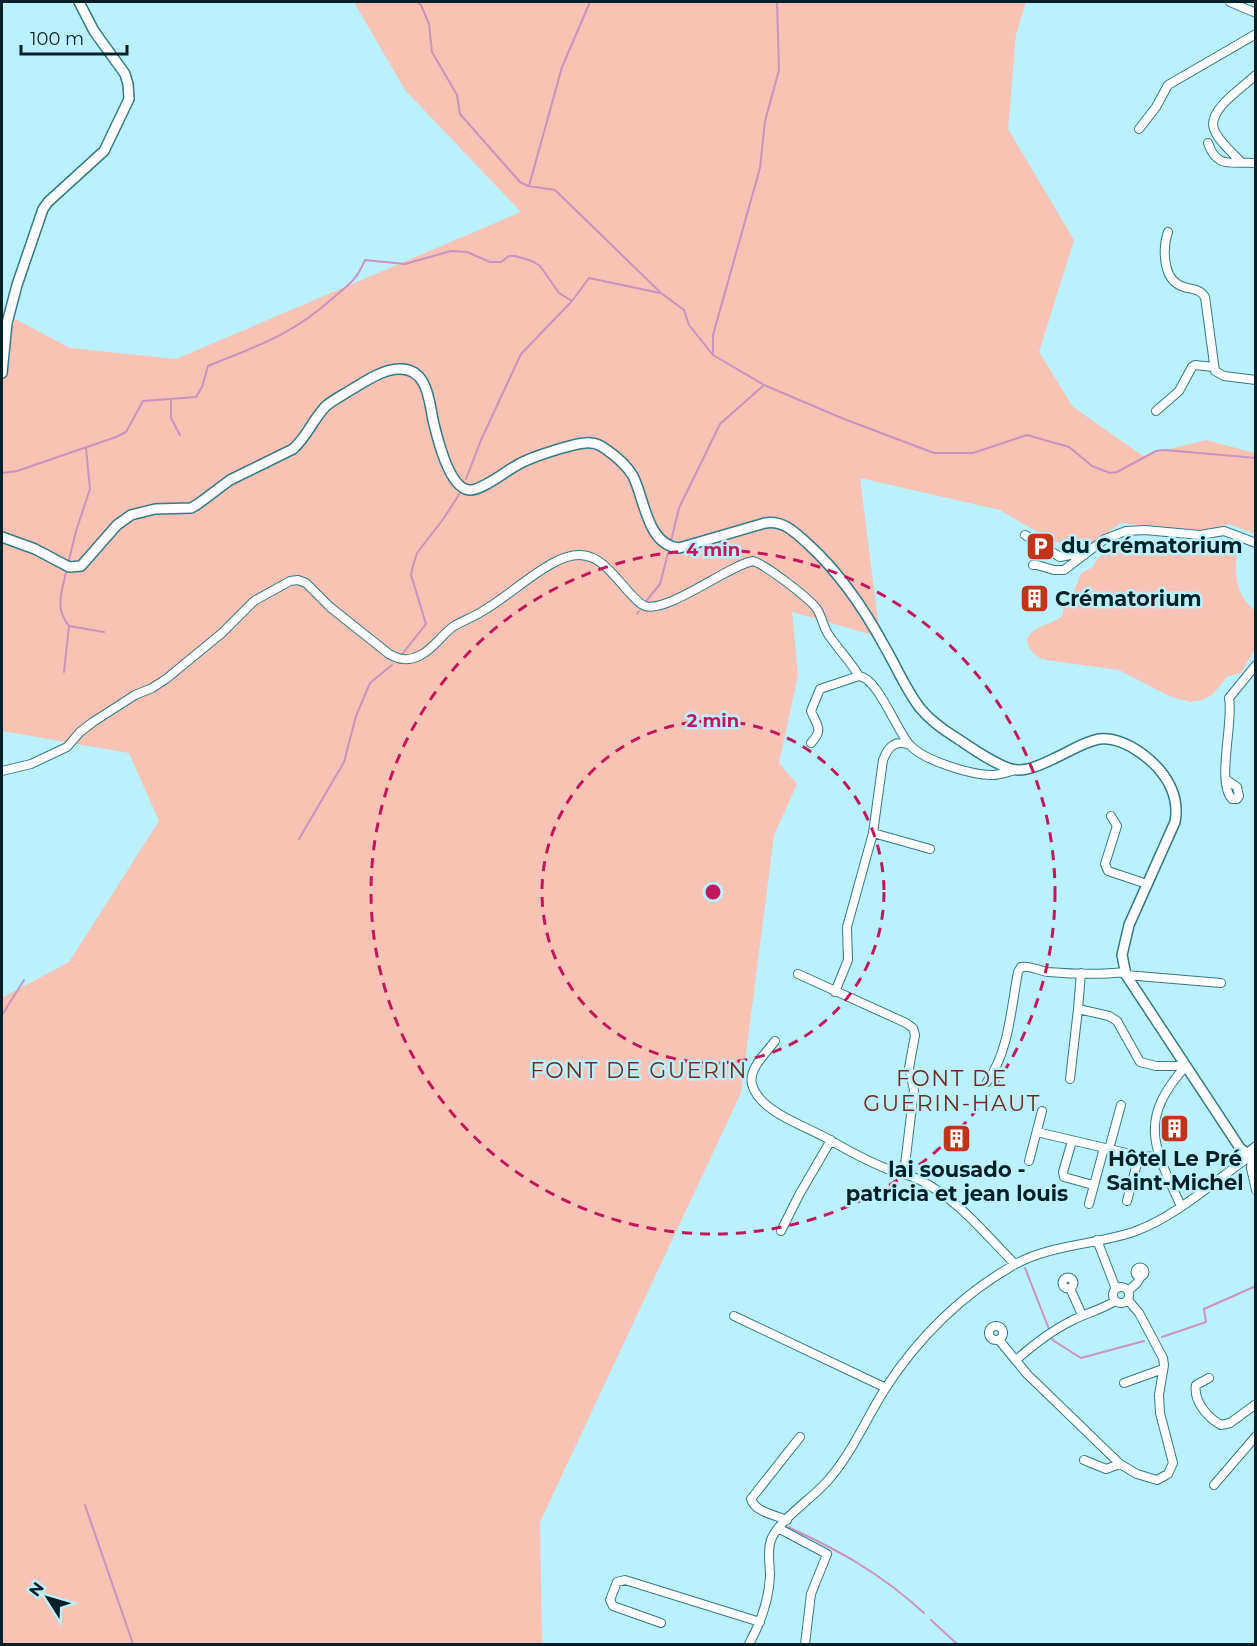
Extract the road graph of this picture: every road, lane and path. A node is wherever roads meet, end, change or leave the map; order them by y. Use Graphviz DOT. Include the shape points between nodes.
graph roads {
  1 [pos="79,2"];
  2 [pos="1230,2"];
  3 [pos="1256,13"];
  4 [pos="1256,34"];
  5 [pos="1256,75"];
  6 [pos="1139,129"];
  7 [pos="1208,143"];
  8 [pos="1241,162"];
  9 [pos="1256,163"];
  10 [pos="1168,232"];
  11 [pos="1214,367"];
  12 [pos="2,373"];
  13 [pos="1256,380"];
  14 [pos="1156,411"];
  15 [pos="1025,535"];
  16 [pos="2,537"];
  17 [pos="1256,543"];
  18 [pos="1088,551"];
  19 [pos="1033,565"];
  20 [pos="1256,665"];
  21 [pos="859,676"];
  22 [pos="811,743"];
  23 [pos="910,745"];
  24 [pos="1015,770"];
  25 [pos="2,771"];
  26 [pos="1227,780"];
  27 [pos="1111,816"];
  28 [pos="873,834"];
  29 [pos="930,849"];
  30 [pos="1147,884"];
  31 [pos="1081,973"];
  32 [pos="1125,973"];
  33 [pos="798,974"];
  34 [pos="1221,983"];
  35 [pos="836,992"];
  36 [pos="1078,1010"];
  37 [pos="776,1041"];
  38 [pos="1179,1069"];
  39 [pos="1070,1079"];
  40 [pos="987,1082"];
  41 [pos="1121,1105"];
  42 [pos="1042,1111"];
  43 [pos="1037,1132"];
  44 [pos="831,1140"];
  45 [pos="1072,1140"];
  46 [pos="1256,1146"];
  47 [pos="1106,1148"];
  48 [pos="1139,1156"];
  49 [pos="1158,1157"];
  50 [pos="1251,1157"];
  51 [pos="1029,1161"];
  52 [pos="904,1173"];
  53 [pos="1094,1185"];
  54 [pos="1256,1190"];
  55 [pos="1127,1201"];
  56 [pos="1089,1204"];
  57 [pos="1181,1206"];
  58 [pos="781,1231"];
  59 [pos="1097,1240"];
  60 [pos="1015,1264"];
  61 [pos="1141,1276"];
  62 [pos="1070,1288"];
  63 [pos="1116,1289"];
  64 [pos="1128,1295"];
  65 [pos="1115,1301"];
  66 [pos="734,1316"];
  67 [pos="1082,1316"];
  68 [pos="999,1340"];
  69 [pos="1016,1360"];
  70 [pos="1164,1369"];
  71 [pos="1209,1378"];
  72 [pos="1124,1383"];
  73 [pos="886,1388"];
  74 [pos="1256,1404"];
  75 [pos="1256,1436"];
  76 [pos="800,1437"];
  77 [pos="1084,1460"];
  78 [pos="1120,1464"];
  79 [pos="1214,1485"];
  80 [pos="787,1520"];
  81 [pos="778,1528"];
  82 [pos="760,1622"];
  83 [pos="661,1623"];
  84 [pos="749,1644"];
  85 [pos="805,1644"];
  1 -- 12 [label="street" via="125,74 129,99 104,152 43,209 16,285"];
  2 -- 3 [label="street"];
  4 -- 6 [label="street" via="1168,85"];
  5 -- 8 [label="street" via="1213,118 1216,133"];
  7 -- 8 [label="street" via="1218,160"];
  8 -- 9 [label="street"];
  10 -- 11 [label="street" via="1164,251 1171,276 1178,284 1205,297"];
  11 -- 13 [label="street" via="1221,375"];
  11 -- 14 [label="street" via="1194,365 1179,391"];
  15 -- 18 [label="street" via="1060,557"];
  16 -- 24 [label="street" via="69,567 81,566 131,515 147,510 191,508 222,484 293,449 336,399 394,369 409,370 426,387 451,475 461,488 476,489 522,462 590,442 615,456 632,476 658,538 670,547 679,548 765,523 787,526 838,575 925,713 954,736"];
  17 -- 18 [label="street" via="1224,531 1197,535 1136,530 1114,534"];
  18 -- 19 [label="street" via="1062,570"];
  20 -- 26 [label="street" via="1229,698 1232,710 1227,731"];
  21 -- 22 [label="street" via="820,689 811,711 819,728"];
  21 -- 23 [label="street" via="869,681"];
  21 -- 25 [label="street" via="812,603 753,561 652,607 641,604 598,560 571,555 453,627 419,656 406,659 389,654 298,580 278,586 254,601 173,674 93,722 67,747 31,764"];
  23 -- 24 [label="street" via="951,767 990,775"];
  23 -- 28 [label="street" via="899,742 886,752"];
  24 -- 30 [label="street" via="1030,768 1100,739 1121,742 1153,763 1170,786 1177,808 1175,822"];
  27 -- 30 [label="street" via="1117,826 1107,859 1108,871"];
  28 -- 29 [label="street"];
  28 -- 35 [label="street" via="847,927 848,960"];
  30 -- 32 [label="street" via="1124,945"];
  31 -- 32 [label="street"];
  31 -- 36 [label="street"];
  31 -- 40 [label="street" via="1021,967 998,1062"];
  32 -- 34 [label="street"];
  32 -- 38 [label="street"];
  33 -- 35 [label="street"];
  35 -- 52 [label="street" via="906,1023 915,1033 909,1065 914,1090"];
  36 -- 38 [label="street" via="1117,1021 1140,1062"];
  36 -- 39 [label="street"];
  37 -- 44 [label="street" via="753,1072 752,1086 776,1113"];
  38 -- 49 [label="street" via="1156,1113"];
  38 -- 50 [label="street"];
  41 -- 47 [label="street"];
  42 -- 43 [label="street"];
  43 -- 45 [label="street"];
  43 -- 51 [label="street"];
  44 -- 52 [label="street" via="865,1160"];
  44 -- 58 [label="street"];
  45 -- 47 [label="street"];
  45 -- 53 [label="street" via="1064,1177"];
  46 -- 50 [label="street"];
  47 -- 48 [label="street"];
  47 -- 53 [label="street"];
  48 -- 49 [label="street"];
  48 -- 55 [label="street"];
  49 -- 57 [label="street"];
  50 -- 54 [label="street"];
  50 -- 57 [label="street"];
  52 -- 60 [label="street" via="954,1201"];
  53 -- 56 [label="street"];
  57 -- 59 [label="street" via="1139,1230"];
  59 -- 60 [label="street"];
  59 -- 63 [label="street"];
  60 -- 73 [label="street" via="946,1315"];
  61 -- 64 [label="street"];
  62 -- 67 [label="street"];
  63 -- 64 [label="street" via="1121,1287"];
  63 -- 65 [label="street"];
  64 -- 65 [label="street" via="1122,1304"];
  64 -- 70 [label="street" via="1164,1361"];
  65 -- 67 [label="street"];
  66 -- 73 [label="street"];
  67 -- 69 [label="street" via="1053,1331"];
  68 -- 69 [label="street"];
  69 -- 78 [label="street"];
  70 -- 72 [label="street"];
  70 -- 78 [label="street" via="1160,1413 1173,1468 1164,1478 1155,1480"];
  71 -- 74 [label="street" via="1195,1390 1207,1415 1221,1425"];
  73 -- 80 [label="street" via="835,1472"];
  75 -- 79 [label="street"];
  76 -- 80 [label="street" via="751,1499 759,1509"];
  77 -- 78 [label="street" via="1106,1469"];
  80 -- 81 [label="street"];
  81 -- 82 [label="street" via="770,1544 769,1585"];
  81 -- 85 [label="street" via="827,1554 811,1594"];
  82 -- 83 [label="street" via="625,1580 617,1582 610,1600 613,1606"];
  82 -- 84 [label="street"];
}
